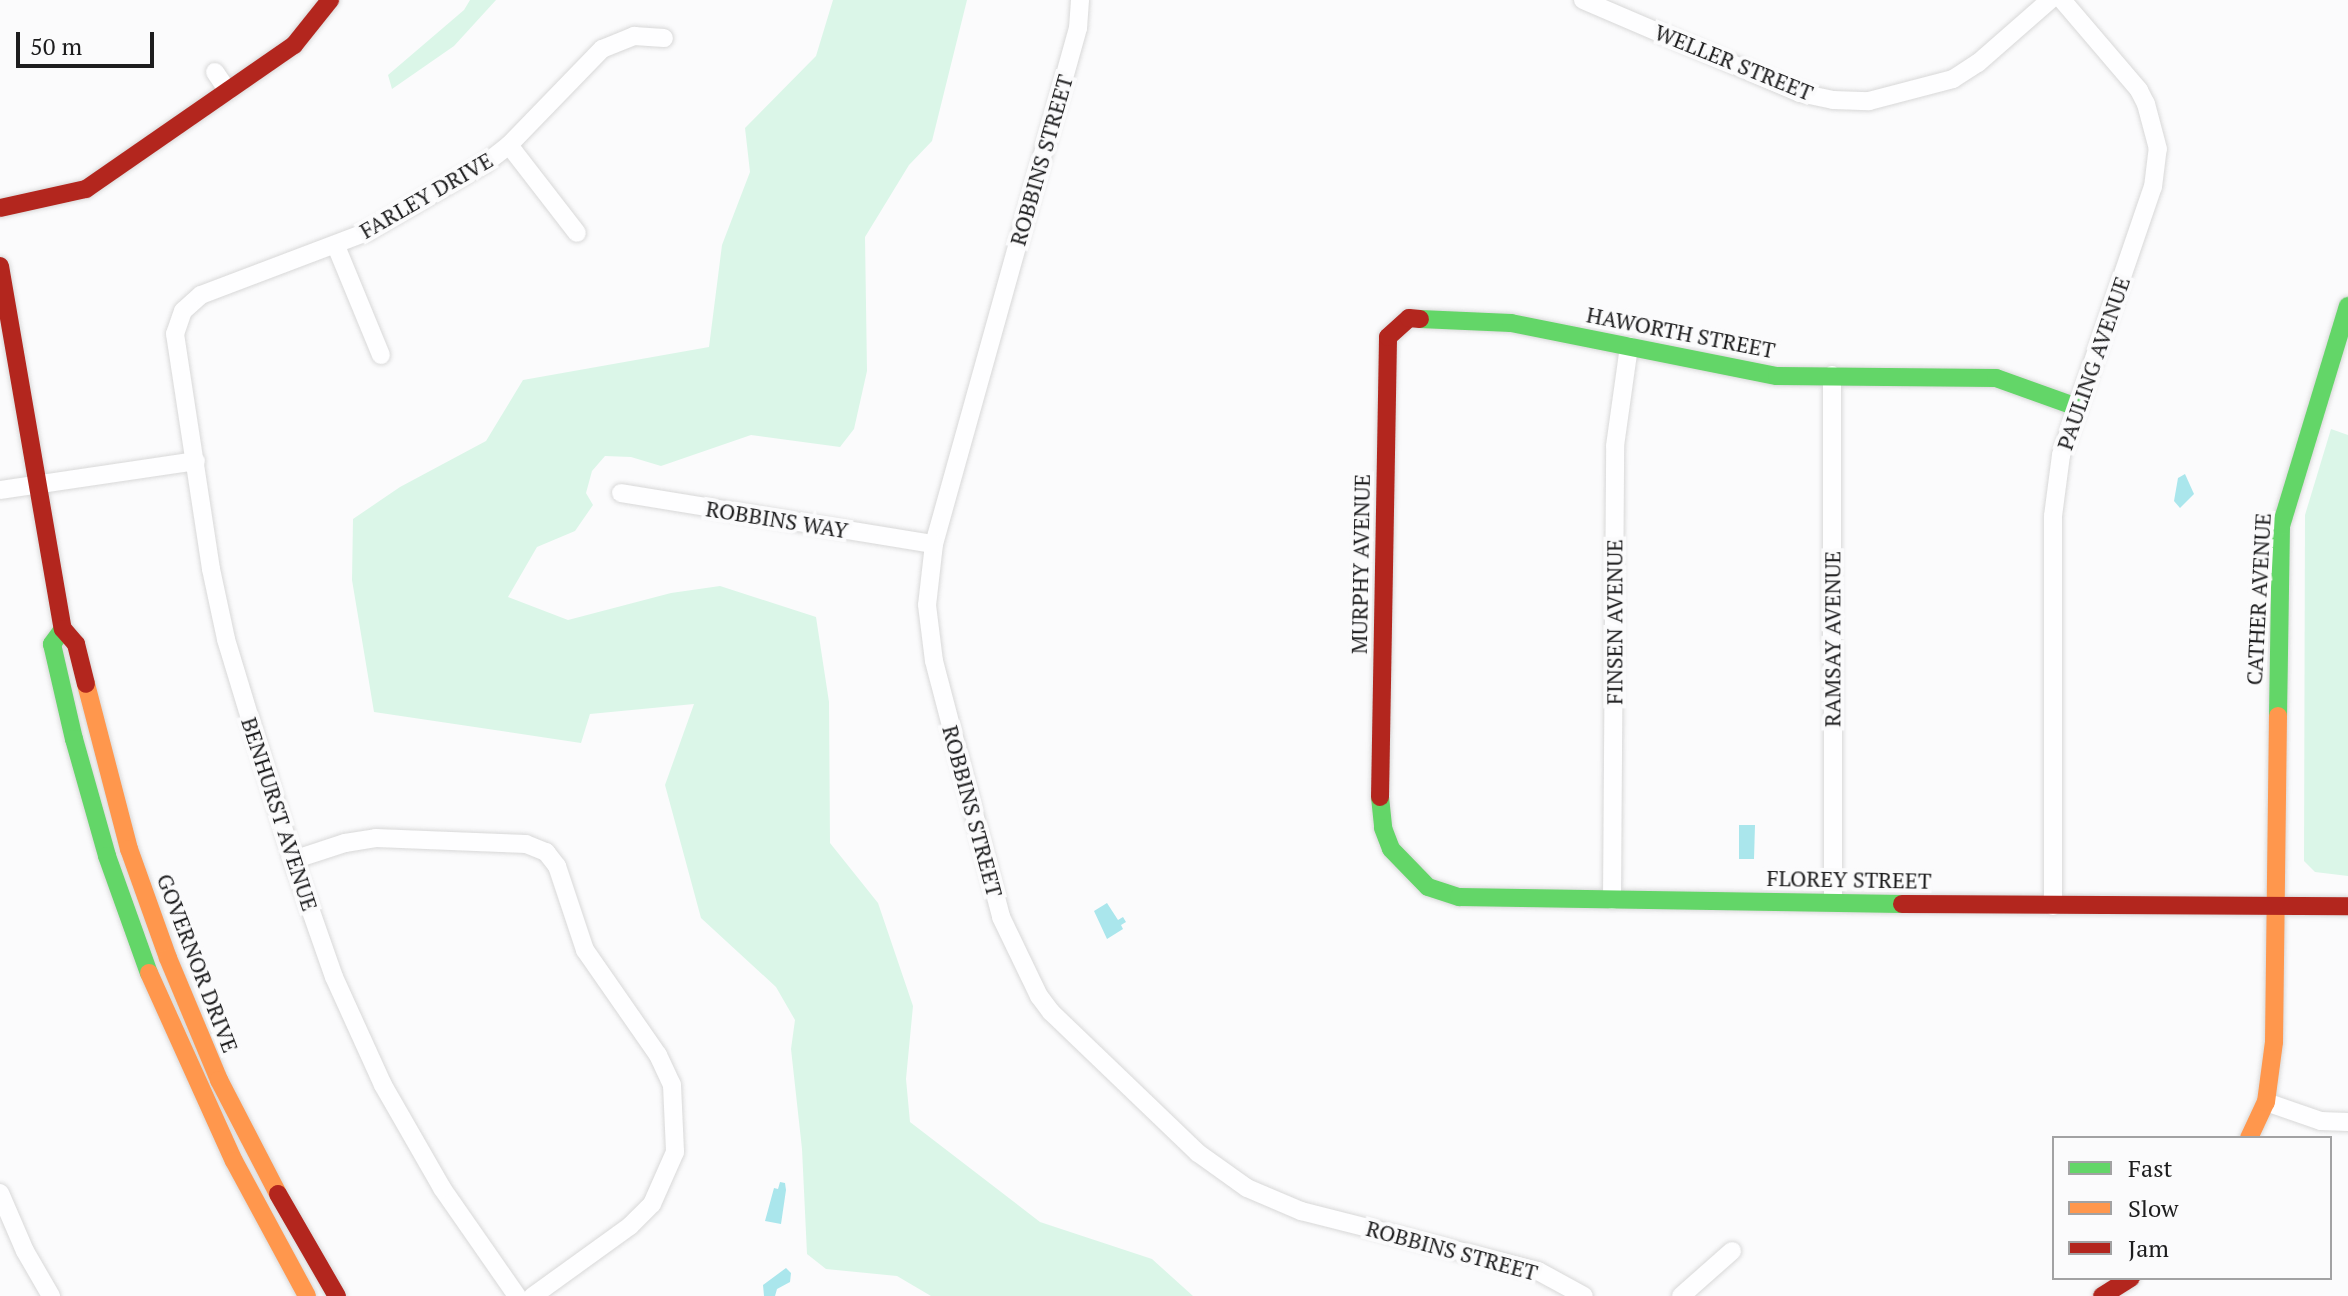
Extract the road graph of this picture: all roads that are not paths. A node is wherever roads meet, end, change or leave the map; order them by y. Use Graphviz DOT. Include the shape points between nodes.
graph roads {
  1 [pos="330,0"];
  2 [pos="1080,0"];
  3 [pos="1583,0"];
  4 [pos="2050,0"];
  5 [pos="2062,0"];
  6 [pos="664,38"];
  7 [pos="215,72"];
  8 [pos="228,91"];
  9 [pos="509,145"];
  10 [pos="0,208"];
  11 [pos="577,233"];
  12 [pos="336,246"];
  13 [pos="0,266"];
  14 [pos="201,295"];
  15 [pos="2348,306"];
  16 [pos="1417,317"];
  17 [pos="1629,346"];
  18 [pos="381,355"];
  19 [pos="1832,375"];
  20 [pos="2077,407"];
  21 [pos="196,461"];
  22 [pos="40,482"];
  23 [pos="0,490"];
  24 [pos="621,493"];
  25 [pos="934,544"];
  26 [pos="63,629"];
  27 [pos="1383,828"];
  28 [pos="293,860"];
  29 [pos="1612,900"];
  30 [pos="1833,902"];
  31 [pos="2274,903"];
  32 [pos="2053,906"];
  33 [pos="2348,906"];
  34 [pos="2266,1102"];
  35 [pos="2348,1122"];
  36 [pos="2250,1136"];
  37 [pos="0,1193"];
  38 [pos="1732,1251"];
  39 [pos="2128,1280"];
  40 [pos="2104,1295"];
  41 [pos="51,1296"];
  42 [pos="307,1296"];
  43 [pos="337,1296"];
  44 [pos="517,1296"];
  45 [pos="533,1296"];
  46 [pos="1584,1296"];
  47 [pos="1681,1296"];
  1 -- 8 [label="street" via="294,45"];
  2 -- 25 [label="street, ROBBINS STREET" via="1078,28"];
  3 -- 4 [label="street, WELLER STREET" via="1800,93 1869,101 1953,79"];
  5 -- 20 [label="street, PAULING AVENUE" via="2139,90 2158,149 2153,187"];
  6 -- 9 [label="street, FARLEY DRIVE" via="634,36 602,49"];
  7 -- 8 [label="street"];
  8 -- 10 [label="street" via="86,189"];
  9 -- 11 [label="street"];
  9 -- 12 [label="street, FARLEY DRIVE"];
  12 -- 14 [label="street, FARLEY DRIVE"];
  12 -- 18 [label="street"];
  13 -- 22 [label="street, GOVERNOR DRIVE"];
  14 -- 21 [label="street, BENHURST AVENUE" via="183,311 175,334"];
  15 -- 31 [label="street, CATHER AVENUE" via="2281,526"];
  16 -- 17 [label="street, HAWORTH STREET" via="1511,323"];
  16 -- 27 [label="street, MURPHY AVENUE" via="1388,337"];
  17 -- 19 [label="street, HAWORTH STREET" via="1777,376"];
  17 -- 29 [label="street, FINSEN AVENUE" via="1615,446"];
  19 -- 20 [label="street, HAWORTH STREET" via="1996,378"];
  19 -- 30 [label="street, RAMSAY AVENUE"];
  20 -- 32 [label="street, PAULING AVENUE" via="2061,455 2053,516"];
  21 -- 22 [label="street"];
  21 -- 28 [label="street, BENHURST AVENUE" via="226,639"];
  22 -- 23 [label="street"];
  22 -- 26 [label="street, GOVERNOR DRIVE"];
  24 -- 25 [label="street, ROBBINS WAY"];
  25 -- 46 [label="street, ROBBINS STREET" via="927,605 934,661 1001,917 1051,1012 1198,1153 1247,1188 1301,1211 1538,1271"];
  26 -- 42 [label="street, GOVERNOR DRIVE" via="52,644 74,739 146,966 234,1161"];
  26 -- 43 [label="street, GOVERNOR DRIVE" via="76,644 129,849 168,958 247,1137"];
  27 -- 29 [label="street, FLOREY STREET" via="1407,869 1428,887 1459,897"];
  28 -- 44 [label="street, BENHURST AVENUE" via="334,977 383,1085 442,1188"];
  28 -- 45 [label="street" via="376,838 526,844 546,852 557,866 585,950 658,1055 672,1085 675,1152 652,1204"];
  29 -- 30 [label="street, FLOREY STREET"];
  30 -- 32 [label="street, FLOREY STREET"];
  31 -- 32 [label="street, FLOREY STREET"];
  31 -- 33 [label="street, FLOREY STREET"];
  31 -- 34 [label="street, CATHER AVENUE" via="2274,1042"];
  34 -- 35 [label="street" via="2321,1121"];
  34 -- 36 [label="street, CATHER AVENUE"];
  37 -- 41 [label="street"];
  38 -- 47 [label="street"];
  39 -- 40 [label="street"];
}
